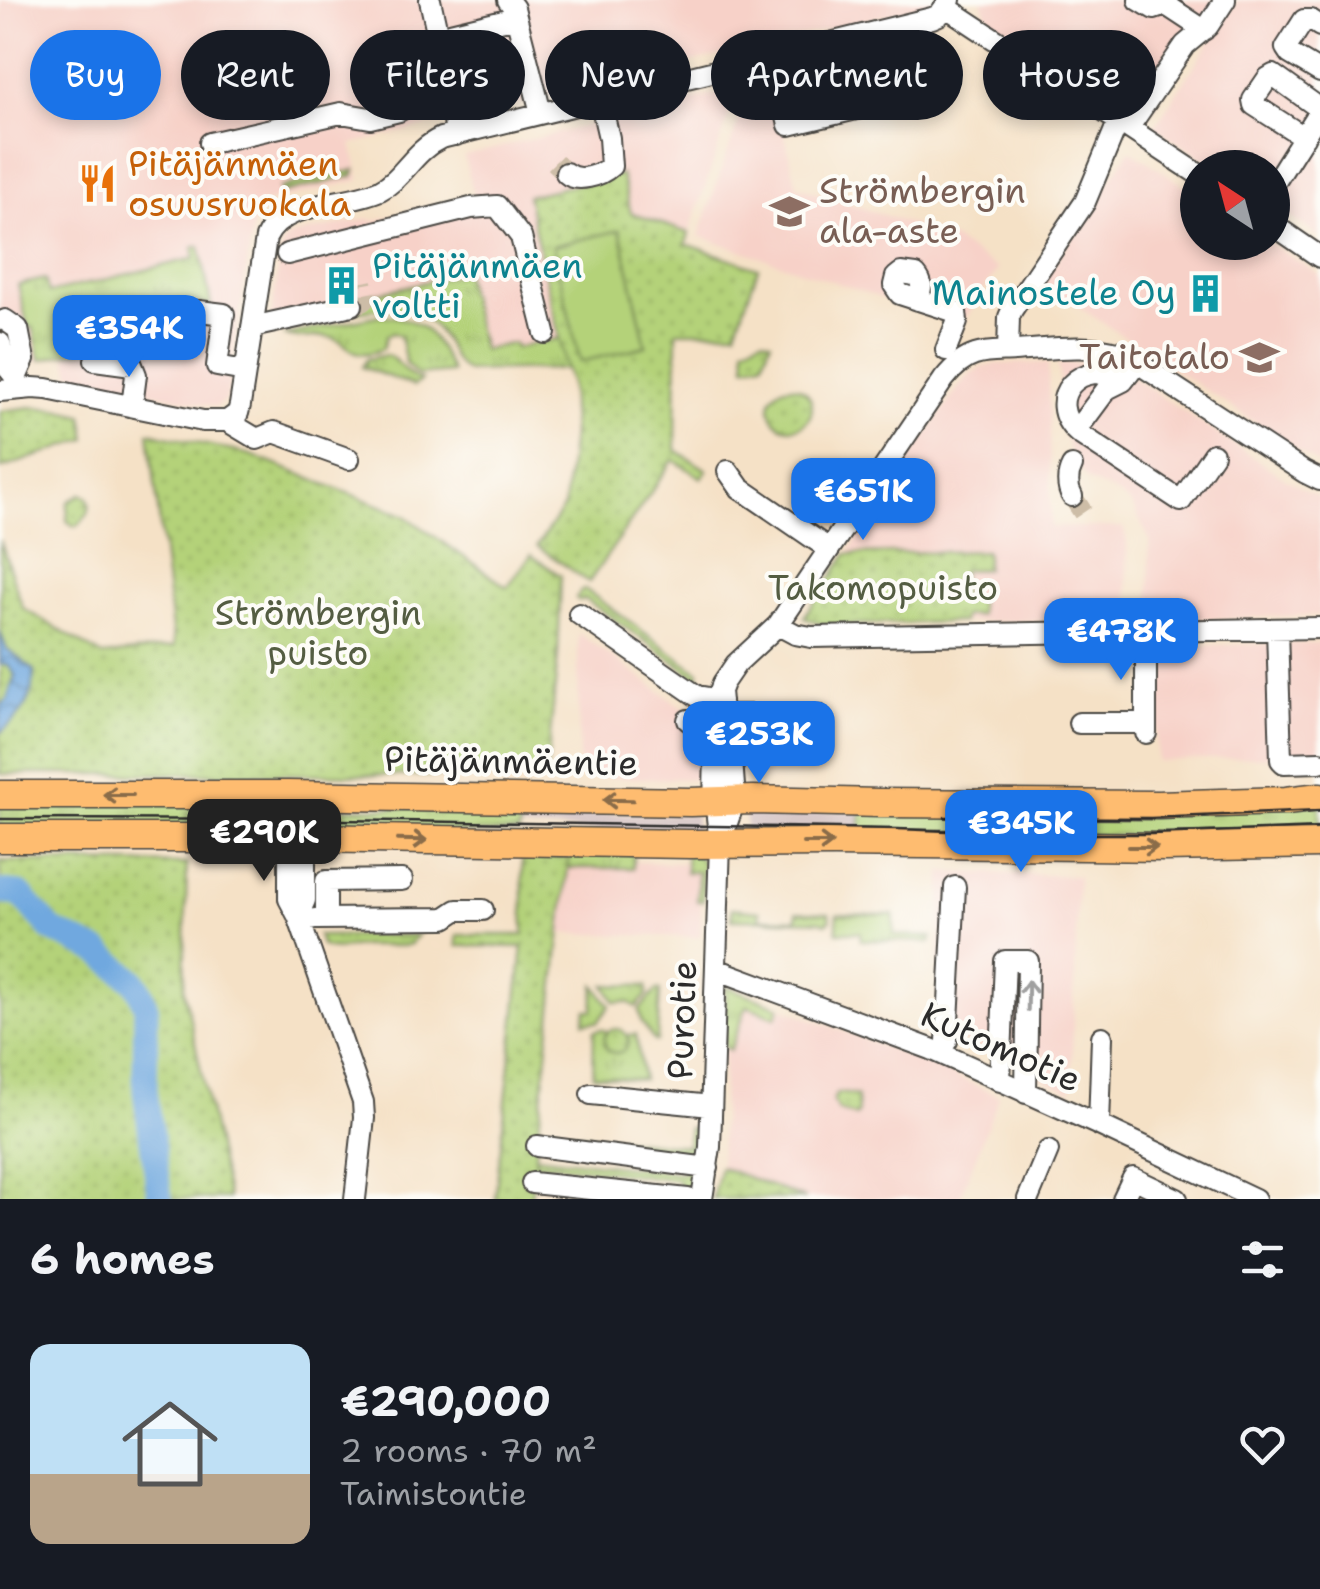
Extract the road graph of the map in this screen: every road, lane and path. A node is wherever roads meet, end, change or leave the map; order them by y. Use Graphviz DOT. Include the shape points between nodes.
graph roads {
  1 [pos="430,0"];
  2 [pos="1140,0"];
  3 [pos="1225,0"];
  4 [pos="948,4"];
  5 [pos="512,8"];
  6 [pos="1320,26"];
  7 [pos="437,30"];
  8 [pos="454,30"];
  9 [pos="884,30"];
  10 [pos="1204,30"];
  11 [pos="1320,72"];
  12 [pos="545,112"];
  13 [pos="542,113"];
  14 [pos="350,115"];
  15 [pos="454,120"];
  16 [pos="605,120"];
  17 [pos="787,120"];
  18 [pos="810,120"];
  19 [pos="1124,124"];
  20 [pos="456,135"];
  21 [pos="1304,137"];
  22 [pos="210,143"];
  23 [pos="1290,159"];
  24 [pos="1180,162"];
  25 [pos="566,173"];
  26 [pos="376,192"];
  27 [pos="384,230"];
  28 [pos="1290,236"];
  29 [pos="287,254"];
  30 [pos="1320,257"];
  31 [pos="918,300"];
  32 [pos="352,304"];
  33 [pos="1,318"];
  34 [pos="252,327"];
  35 [pos="545,333"];
  36 [pos="194,336"];
  37 [pos="0,342"];
  38 [pos="946,350"];
  39 [pos="1008,352"];
  40 [pos="95,360"];
  41 [pos="1138,362"];
  42 [pos="245,371"];
  43 [pos="1123,381"];
  44 [pos="11,386"];
  45 [pos="132,406"];
  46 [pos="1084,420"];
  47 [pos="226,421"];
  48 [pos="1213,454"];
  49 [pos="348,459"];
  50 [pos="1072,466"];
  51 [pos="728,471"];
  52 [pos="1320,480"];
  53 [pos="1072,496"];
  54 [pos="828,550"];
  55 [pos="579,614"];
  56 [pos="778,625"];
  57 [pos="1320,628"];
  58 [pos="1277,629"];
  59 [pos="1146,631"];
  60 [pos="688,720"];
  61 [pos="723,721"];
  62 [pos="1080,723"];
  63 [pos="818,736"];
  64 [pos="1320,762"];
  65 [pos="0,795"];
  66 [pos="297,796"];
  67 [pos="1320,798"];
  68 [pos="725,800"];
  69 [pos="0,838"];
  70 [pos="297,838"];
  71 [pos="720,844"];
  72 [pos="1320,844"];
  73 [pos="402,880"];
  74 [pos="954,887"];
  75 [pos="483,910"];
  76 [pos="299,919"];
  77 [pos="326,919"];
  78 [pos="716,968"];
  79 [pos="1102,1037"];
  80 [pos="947,1041"];
  81 [pos="1000,1082"];
  82 [pos="1026,1093"];
  83 [pos="591,1094"];
  84 [pos="711,1106"];
  85 [pos="1099,1124"];
  86 [pos="536,1146"];
  87 [pos="1048,1151"];
  88 [pos="708,1168"];
  89 [pos="532,1183"];
  90 [pos="675,1198"];
  91 [pos="355,1199"];
  92 [pos="702,1199"];
  93 [pos="1028,1199"];
  94 [pos="1122,1199"];
  95 [pos="1177,1199"];
  96 [pos="1255,1199"];
  1 -- 7 [label="street"];
  2 -- 10 [label="street" via="1154,9 1166,5"];
  3 -- 10 [label="street"];
  4 -- 9 [label="street" via="932,18"];
  4 -- 19 [label="street"];
  5 -- 8 [label="street"];
  5 -- 13 [label="street"];
  6 -- 11 [label="street" via="1304,20 1286,48"];
  10 -- 19 [label="street"];
  12 -- 13 [label="street"];
  13 -- 20 [label="street"];
  14 -- 22 [label="street"];
  15 -- 20 [label="street"];
  16 -- 25 [label="street" via="611,166 577,179"];
  17 -- 18 [label="street"];
  19 -- 24 [label="street"];
  19 -- 39 [label="street" via="1085,202 1012,310"];
  20 -- 26 [label="street" via="429,143"];
  21 -- 23 [label="street"];
  26 -- 27 [label="street"];
  26 -- 34 [label="street" via="277,221 265,244"];
  27 -- 29 [label="street"];
  27 -- 35 [label="street" via="498,206 521,237"];
  28 -- 30 [label="street"];
  31 -- 38 [label="street" via="956,312"];
  32 -- 34 [label="street"];
  33 -- 44 [label="street" via="18,330 24,360"];
  34 -- 42 [label="street"];
  36 -- 42 [label="street" via="188,315 224,314 217,366"];
  37 -- 44 [label="street"];
  39 -- 41 [label="street, Purotie" via="1101,349"];
  39 -- 54 [label="street, Purotie" via="976,354 952,369"];
  40 -- 45 [label="street" via="132,364"];
  41 -- 43 [label="street"];
  41 -- 52 [label="street, Purotie"];
  42 -- 47 [label="street" via="238,413"];
  43 -- 46 [label="street" via="1107,388"];
  43 -- 48 [label="street" via="1100,372 1083,375 1068,388 1070,424 1181,501"];
  44 -- 45 [label="street"];
  45 -- 47 [label="street"];
  47 -- 49 [label="street" via="256,439 274,432"];
  50 -- 53 [label="street"];
  51 -- 54 [label="street" via="740,488"];
  54 -- 56 [label="street, Purotie"];
  55 -- 61 [label="street"];
  56 -- 59 [label="street" via="811,637"];
  56 -- 61 [label="street, Purotie" via="722,683"];
  57 -- 58 [label="street"];
  58 -- 59 [label="street"];
  58 -- 64 [label="street" via="1281,760"];
  59 -- 62 [label="street" via="1146,728"];
  60 -- 61 [label="street" via="703,730"];
  61 -- 63 [label="street" via="818,715"];
  61 -- 68 [label="street, Purotie" via="716,746"];
  66 -- 65 [label="main road, Pitäjänmäentie, one-way"];
  68 -- 66 [label="main road, Pitäjänmäentie, one-way"];
  66 -- 70 [label="street"];
  67 -- 68 [label="main road, Pitäjänmäentie" via="1158,805"];
  68 -- 71 [label="street, Purotie"];
  69 -- 70 [label="main road"];
  70 -- 71 [label="main road, one-way"];
  70 -- 76 [label="street" via="289,899"];
  71 -- 72 [label="main road, one-way"];
  71 -- 78 [label="street, Purotie"];
  73 -- 77 [label="street" via="326,880"];
  74 -- 80 [label="street"];
  75 -- 77 [label="street" via="457,910 445,918"];
  76 -- 77 [label="street"];
  76 -- 91 [label="street" via="363,1102"];
  78 -- 81 [label="street, Kutomotie"];
  78 -- 84 [label="street, Purotie"];
  79 -- 85 [label="street"];
  81 -- 82 [label="street, Kutomotie"];
  82 -- 81 [label="street, one-way" via="1028,961 1004,961"];
  82 -- 85 [label="street, Kutomotie"];
  83 -- 84 [label="street"];
  84 -- 88 [label="street, Purotie"];
  85 -- 96 [label="street, Kutomotie"];
  86 -- 88 [label="street"];
  87 -- 93 [label="street"];
  88 -- 92 [label="street, Purotie"];
  89 -- 90 [label="street"];
  94 -- 95 [label="street" via="1133,1178"];
}
